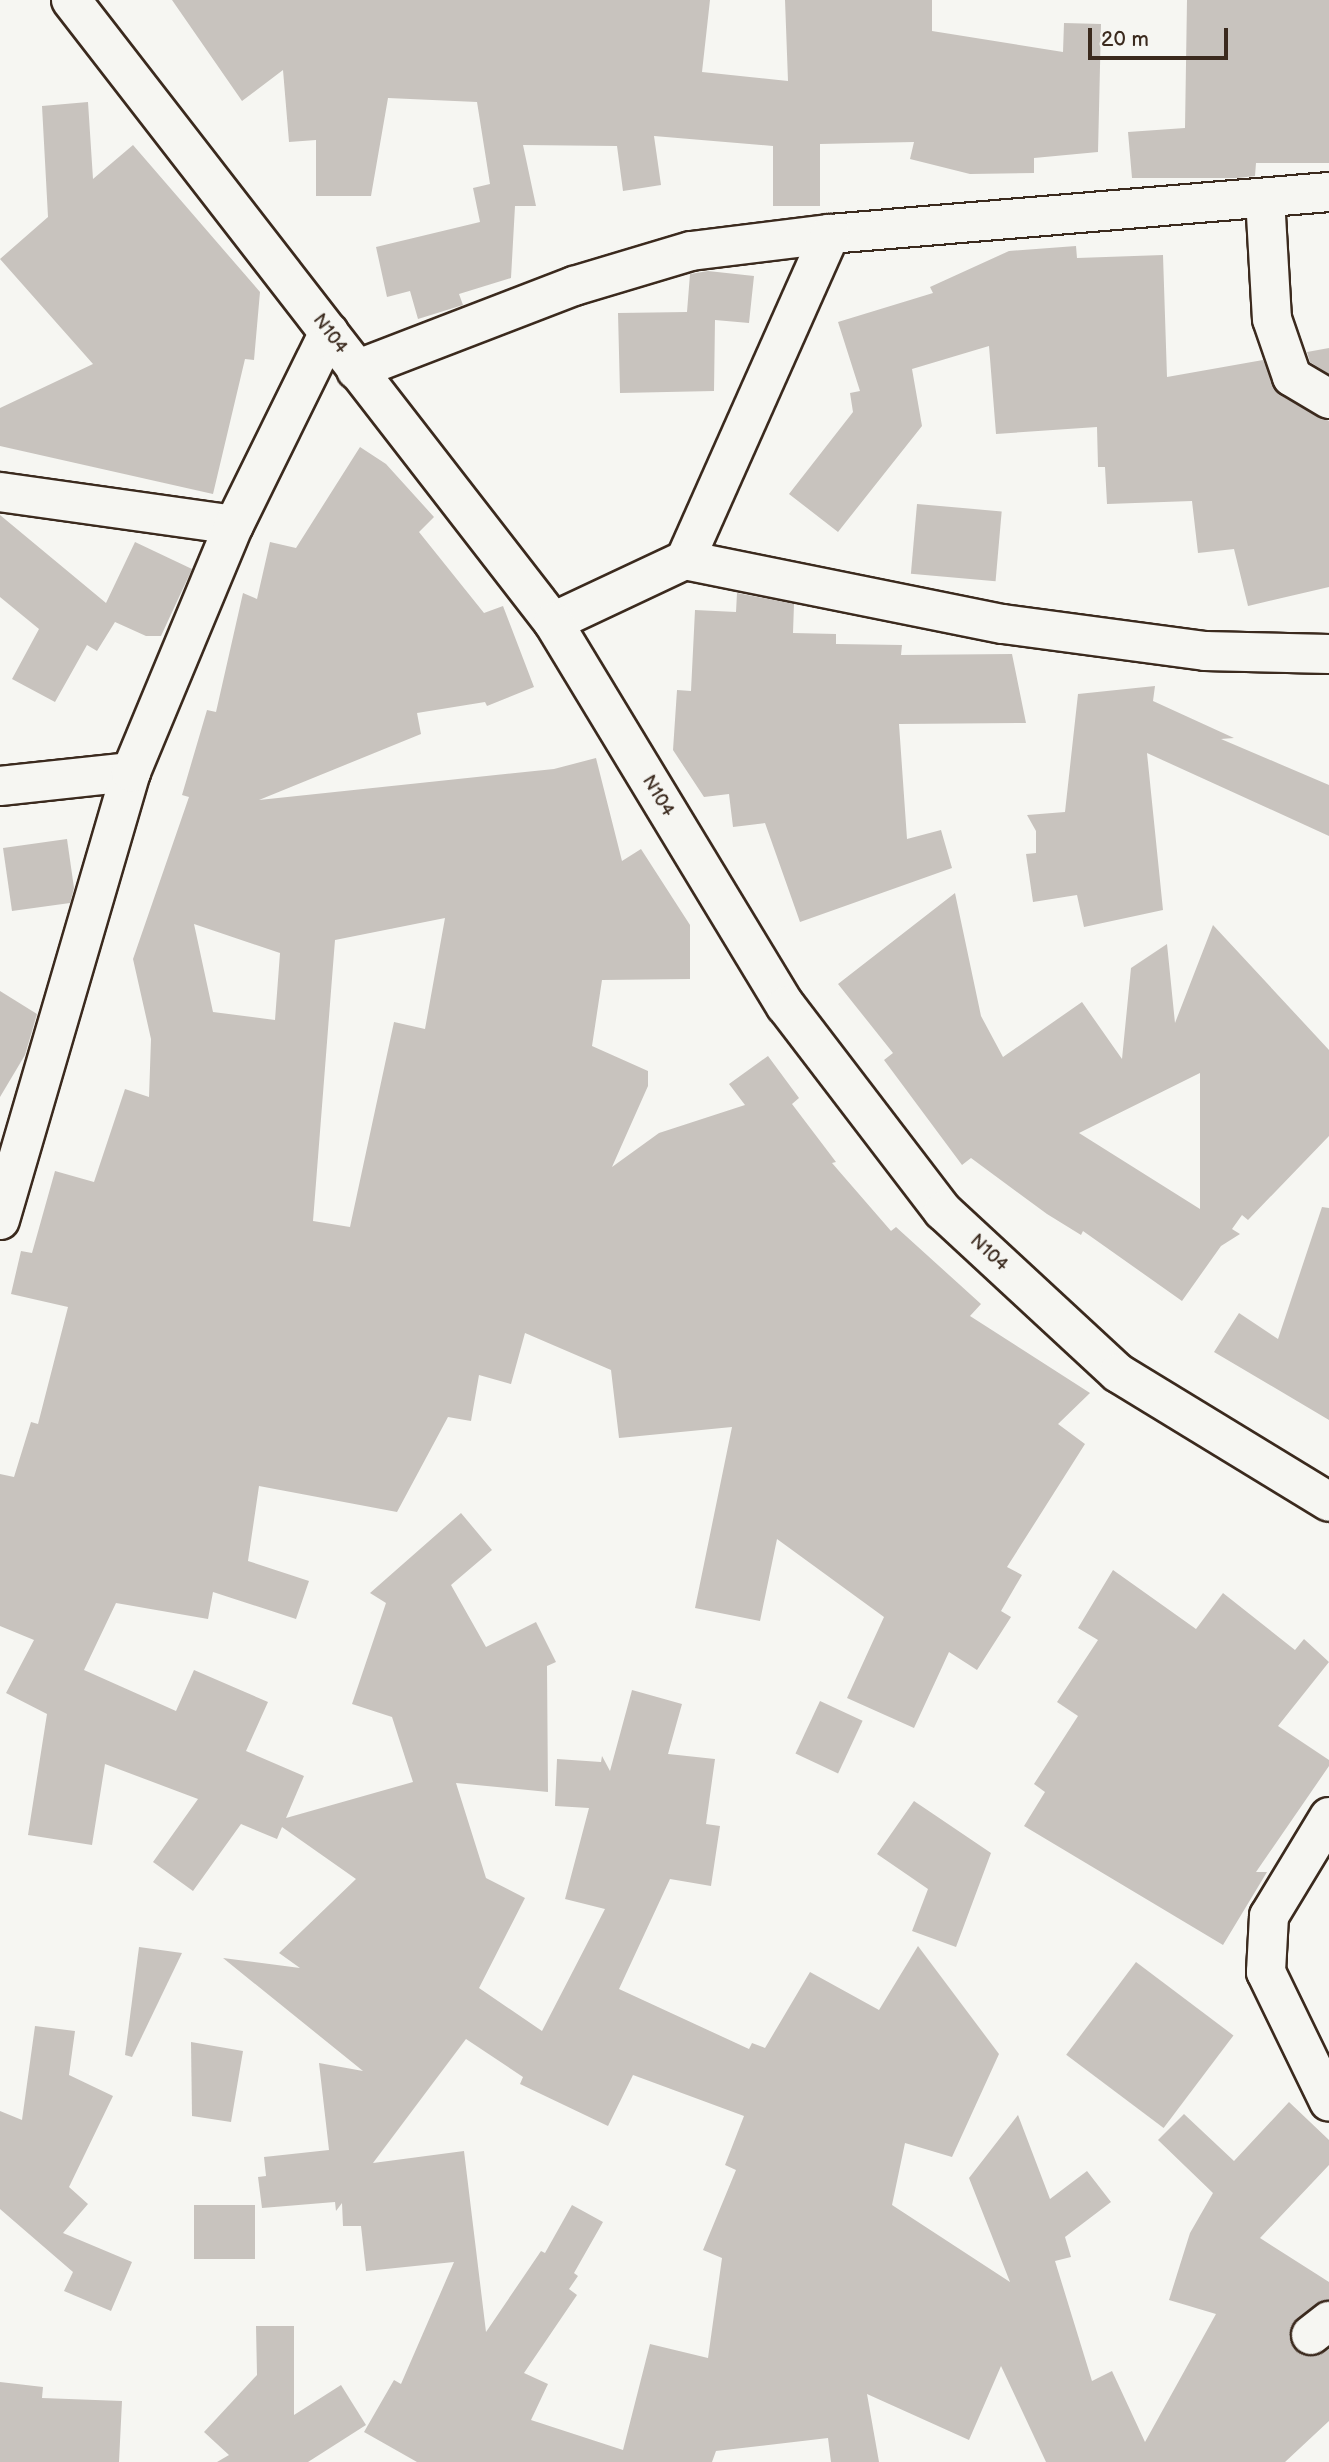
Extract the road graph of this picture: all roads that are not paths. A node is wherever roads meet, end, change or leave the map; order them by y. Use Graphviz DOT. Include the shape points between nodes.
graph roads {
  1 [pos="71,0"];
  2 [pos="1329,192"];
  3 [pos="1265,198"];
  4 [pos="830,234"];
  5 [pos="329,332"];
  6 [pos="356,370"];
  7 [pos="1329,399"];
  8 [pos="0,492"];
  9 [pos="234,525"];
  10 [pos="685,560"];
  11 [pos="552,622"];
  12 [pos="1329,654"];
  13 [pos="131,772"];
  14 [pos="0,786"];
  15 [pos="0,1220"];
  16 [pos="1329,1502"];
  17 [pos="1329,1817"];
  18 [pos="1329,2102"];
  1 -- 5 [label="street, N104 / N104"];
  2 -- 3 [label="street"];
  3 -- 4 [label="street"];
  3 -- 7 [label="street" via="1272,319 1292,377"];
  4 -- 6 [label="street" via="691,251 574,286"];
  4 -- 10 [label="street"];
  5 -- 6 [label="street, N104 / N104"];
  5 -- 9 [label="street"];
  6 -- 11 [label="street, N104 / N104"];
  8 -- 9 [label="street"];
  9 -- 13 [label="street"];
  10 -- 11 [label="street"];
  10 -- 12 [label="street" via="1003,624 1205,652"];
  11 -- 16 [label="street, N104 / N104" via="786,1006 943,1210 1118,1373"];
  13 -- 14 [label="street"];
  13 -- 15 [label="street"];
  17 -- 18 [label="street" via="1269,1916 1266,1972"];
}
